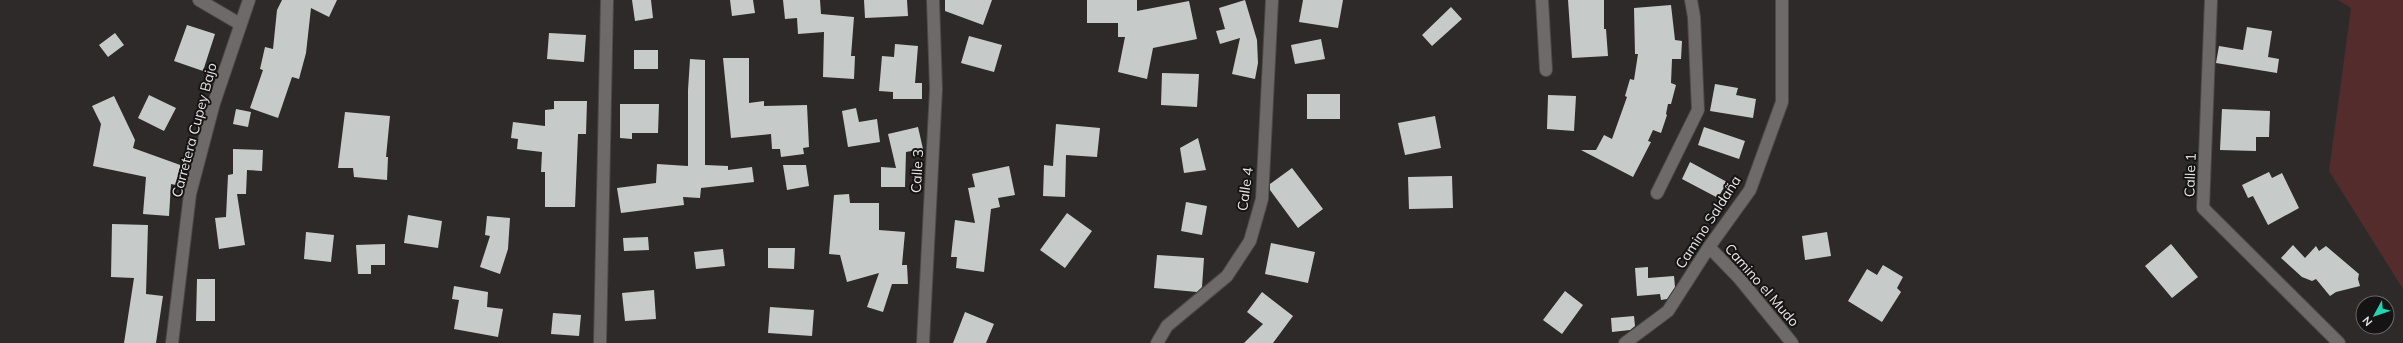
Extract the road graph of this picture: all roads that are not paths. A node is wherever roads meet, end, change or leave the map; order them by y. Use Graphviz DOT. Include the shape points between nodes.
graph roads {
  1 [pos="200,0"];
  2 [pos="249,0"];
  3 [pos="607,0"];
  4 [pos="933,0"];
  5 [pos="1272,0"];
  6 [pos="1542,0"];
  7 [pos="1691,0"];
  8 [pos="1782,0"];
  9 [pos="2211,0"];
  10 [pos="240,24"];
  11 [pos="1546,70"];
  12 [pos="1657,193"];
  13 [pos="1709,247"];
  14 [pos="172,343"];
  15 [pos="600,343"];
  16 [pos="923,343"];
  17 [pos="1157,343"];
  18 [pos="1625,343"];
  19 [pos="1792,343"];
  20 [pos="2337,343"];
  1 -- 10 [label="street"];
  2 -- 10 [label="street, Carretera Cupey Bajo"];
  3 -- 15 [label="street"];
  4 -- 16 [label="street, Calle 3" via="936,89"];
  5 -- 17 [label="street, Calle 4" via="1262,200 1250,242 1227,276 1167,326"];
  6 -- 11 [label="street"];
  7 -- 12 [label="street" via="1698,110"];
  8 -- 13 [label="street, Camino Saldaña" via="1782,102 1750,190"];
  9 -- 20 [label="street, Calle 1" via="2203,208"];
  10 -- 14 [label="street, Carretera Cupey Bajo" via="214,103 190,194"];
  13 -- 18 [label="street, Camino Saldaña" via="1668,311"];
  13 -- 19 [label="street, Camino el Mudo" via="1739,278"];
}
